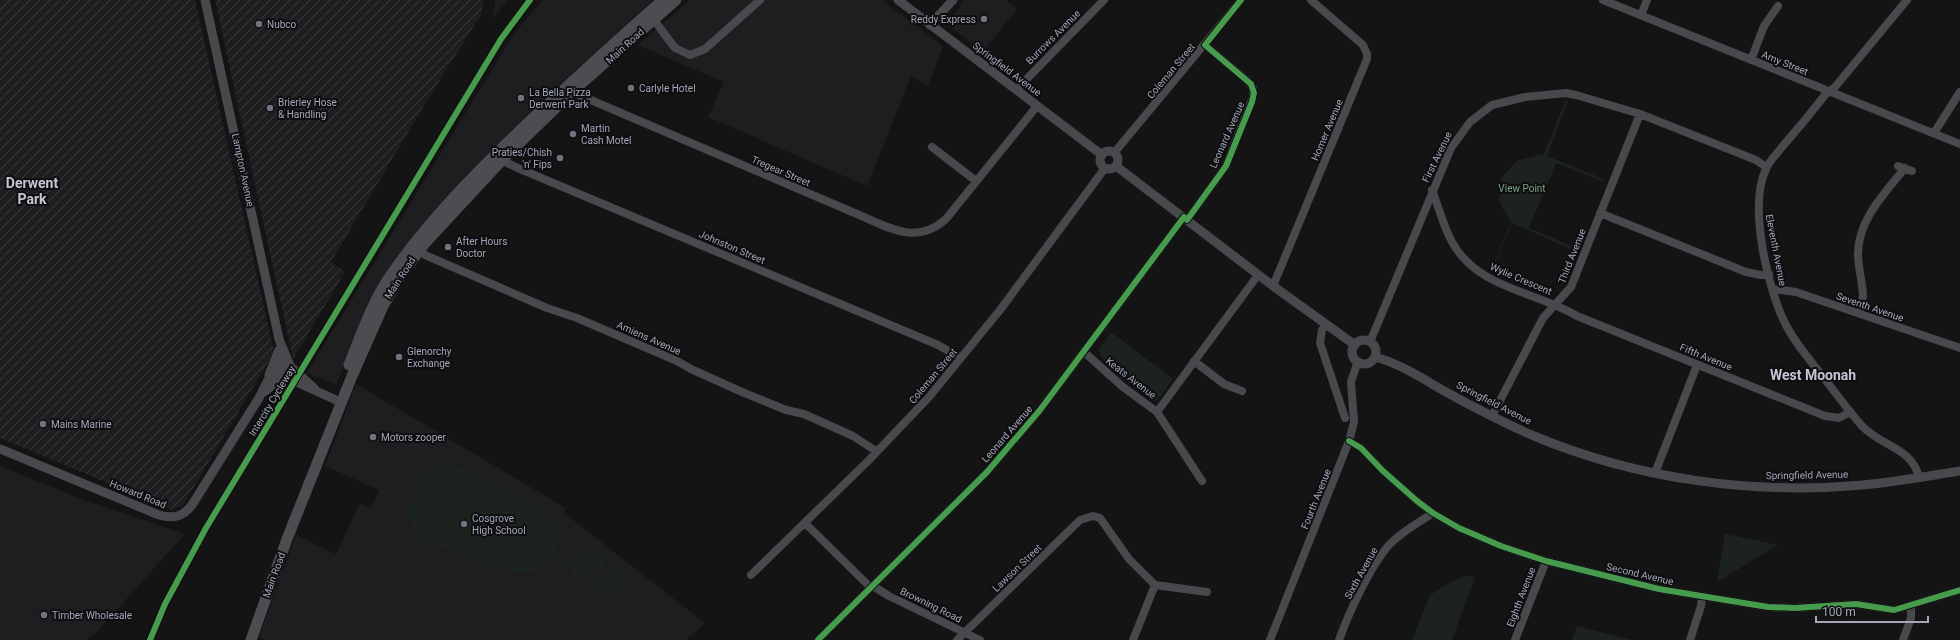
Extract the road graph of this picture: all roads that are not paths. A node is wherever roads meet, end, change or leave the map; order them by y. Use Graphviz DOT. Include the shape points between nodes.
graph roads {
  1 [pos="205,0"];
  2 [pos="663,0"];
  3 [pos="676,0"];
  4 [pos="760,0"];
  5 [pos="898,0"];
  6 [pos="953,0"];
  7 [pos="1104,0"];
  8 [pos="1241,0"];
  9 [pos="1311,0"];
  10 [pos="1603,0"];
  11 [pos="1647,0"];
  12 [pos="1907,0"];
  13 [pos="1778,6"];
  14 [pos="1641,15"];
  15 [pos="651,16"];
  16 [pos="930,25"];
  17 [pos="1205,45"];
  18 [pos="1751,60"];
  19 [pos="571,88"];
  20 [pos="1016,89"];
  21 [pos="1829,92"];
  22 [pos="1960,92"];
  23 [pos="1037,106"];
  24 [pos="1640,114"];
  25 [pos="1934,133"];
  26 [pos="1960,144"];
  27 [pos="932,147"];
  28 [pos="1114,154"];
  29 [pos="1102,155"];
  30 [pos="500,156"];
  31 [pos="1116,166"];
  32 [pos="1766,167"];
  33 [pos="1104,168"];
  34 [pos="1905,168"];
  35 [pos="976,182"];
  36 [pos="1432,190"];
  37 [pos="1600,213"];
  38 [pos="1185,219"];
  39 [pos="416,248"];
  40 [pos="1769,274"];
  41 [pos="1258,275"];
  42 [pos="1272,286"];
  43 [pos="1773,289"];
  44 [pos="1556,304"];
  45 [pos="1860,314"];
  46 [pos="1326,325"];
  47 [pos="279,339"];
  48 [pos="1370,342"];
  49 [pos="1355,345"];
  50 [pos="1960,348"];
  51 [pos="279,350"];
  52 [pos="1084,352"];
  53 [pos="1375,356"];
  54 [pos="961,358"];
  55 [pos="1194,361"];
  56 [pos="1358,361"];
  57 [pos="1697,365"];
  58 [pos="286,369"];
  59 [pos="267,382"];
  60 [pos="1242,391"];
  61 [pos="259,398"];
  62 [pos="338,401"];
  63 [pos="1157,412"];
  64 [pos="1850,412"];
  65 [pos="1492,416"];
  66 [pos="1345,418"];
  67 [pos="1349,441"];
  68 [pos="0,449"];
  69 [pos="876,451"];
  70 [pos="1960,471"];
  71 [pos="1655,473"];
  72 [pos="1919,477"];
  73 [pos="1202,481"];
  74 [pos="1433,513"];
  75 [pos="805,523"];
  76 [pos="1546,561"];
  77 [pos="751,575"];
  78 [pos="1155,586"];
  79 [pos="872,587"];
  80 [pos="1960,590"];
  81 [pos="1207,592"];
  82 [pos="1702,597"];
  83 [pos="1911,606"];
  84 [pos="964,633"];
  85 [pos="245,640"];
  86 [pos="251,640"];
  87 [pos="818,640"];
  88 [pos="958,640"];
  89 [pos="980,640"];
  90 [pos="1133,640"];
  91 [pos="1270,640"];
  92 [pos="1339,640"];
  93 [pos="1515,640"];
  94 [pos="1690,640"];
  95 [pos="1903,640"];
  1 -- 47 [label="street, Lampton Avenue"];
  2 -- 15 [label="main road, Main Road"];
  3 -- 15 [label="main road, Main Road"];
  4 -- 15 [label="street" via="704,49 690,56 675,48"];
  5 -- 16 [label="street, Springfield Avenue"];
  6 -- 16 [label="street"];
  7 -- 20 [label="street, Burrows Avenue"];
  8 -- 17 [label="street, Coleman Street"];
  9 -- 42 [label="street, Homer Avenue" via="1363,45 1367,59"];
  10 -- 14 [label="street, Amy Street"];
  11 -- 14 [label="street"];
  12 -- 21 [label="street, Eleventh Avenue"];
  13 -- 18 [label="street" via="1764,26"];
  14 -- 18 [label="street, Amy Street"];
  15 -- 19 [label="main road, Main Road"];
  16 -- 20 [label="street, Springfield Avenue"];
  17 -- 28 [label="street, Coleman Street"];
  17 -- 38 [label="street, Leonard Avenue" via="1248,81 1253,88 1253,97 1226,166"];
  18 -- 21 [label="street, Amy Street"];
  19 -- 30 [label="main road, Main Road"];
  19 -- 35 [label="street, Tregear Street" via="857,214 906,233 927,231 940,224"];
  20 -- 23 [label="street, Springfield Avenue"];
  21 -- 25 [label="street, Amy Street"];
  21 -- 32 [label="street, Eleventh Avenue"];
  22 -- 25 [label="street"];
  23 -- 29 [label="street, Springfield Avenue"];
  23 -- 35 [label="street, Tregear Street"];
  24 -- 32 [label="street, First Avenue" via="1756,160"];
  24 -- 36 [label="street, First Avenue" via="1566,93 1541,94 1500,102 1484,110 1463,129 1451,148"];
  24 -- 37 [label="street, Third Avenue"];
  25 -- 26 [label="street, Amy Street"];
  27 -- 35 [label="street"];
  28 -- 29 [label="street" via="1109,152"];
  28 -- 31 [label="street" via="1118,161"];
  29 -- 33 [label="street" via="1101,162"];
  30 -- 39 [label="main road, Main Road"];
  30 -- 54 [label="street, Johnston Street" via="507,163 520,169 938,345"];
  31 -- 33 [label="street"];
  31 -- 38 [label="street"];
  32 -- 40 [label="street, Eleventh Avenue" via="1758,211"];
  33 -- 54 [label="street, Coleman Street" via="1000,310"];
  34 -- 45 [label="street" via="1872,210 1862,230 1858,254 1864,301"];
  36 -- 44 [label="street, Wylie Crescent" via="1453,243 1475,269 1493,281"];
  36 -- 48 [label="street, First Avenue"];
  37 -- 40 [label="street" via="1746,272"];
  37 -- 44 [label="street, Third Avenue" via="1571,287"];
  38 -- 41 [label="street"];
  38 -- 52 [label="street, Leonard Avenue"];
  39 -- 62 [label="main road, Main Road" via="383,306"];
  39 -- 69 [label="street, Amiens Avenue" via="547,308 577,318 670,358 742,392 786,410 804,414 853,436"];
  40 -- 43 [label="street, Eleventh Avenue"];
  41 -- 42 [label="street"];
  41 -- 55 [label="street"];
  42 -- 46 [label="street"];
  43 -- 45 [label="street, Seventh Avenue" via="1796,292"];
  43 -- 64 [label="street, Eleventh Avenue" via="1781,315 1793,338"];
  44 -- 57 [label="street, Fifth Avenue" via="1577,316"];
  44 -- 65 [label="street, Third Avenue" via="1543,318"];
  45 -- 50 [label="street, Seventh Avenue"];
  46 -- 49 [label="street"];
  46 -- 66 [label="street" via="1322,330 1320,343"];
  47 -- 51 [label="street, Lampton Avenue"];
  47 -- 58 [label="street, Lampton Avenue"];
  48 -- 49 [label="street" via="1362,340"];
  48 -- 53 [label="street" via="1375,346"];
  49 -- 56 [label="street" via="1353,352"];
  51 -- 58 [label="street, Lampton Avenue"];
  51 -- 59 [label="street"];
  52 -- 63 [label="street, Keats Avenue" via="1123,387"];
  52 -- 79 [label="street, Leonard Avenue" via="1014,443"];
  53 -- 56 [label="street" via="1368,363"];
  53 -- 65 [label="street, Springfield Avenue" via="1400,366"];
  54 -- 69 [label="street, Coleman Street" via="917,410"];
  55 -- 60 [label="street" via="1224,384"];
  55 -- 63 [label="street"];
  56 -- 67 [label="street, Fourth Avenue" via="1351,382 1354,422"];
  57 -- 64 [label="street, Fifth Avenue" via="1824,416 1839,418"];
  57 -- 71 [label="street"];
  58 -- 59 [label="street, Howard Road" via="273,373"];
  58 -- 61 [label="street, Howard Road"];
  58 -- 62 [label="street" via="295,381"];
  59 -- 61 [label="street, Howard Road"];
  61 -- 68 [label="street, Howard Road" via="192,505 179,517 159,514"];
  62 -- 85 [label="main road, Main Road" via="272,561"];
  62 -- 86 [label="main road, Main Road"];
  63 -- 73 [label="street, Keats Avenue"];
  64 -- 72 [label="street, Eleventh Avenue" via="1872,435 1908,457 1916,466"];
  65 -- 71 [label="street, Springfield Avenue" via="1559,446"];
  67 -- 74 [label="street, Second Avenue" via="1361,448 1397,484"];
  67 -- 91 [label="street, Fourth Avenue"];
  69 -- 75 [label="street, Coleman Street"];
  70 -- 72 [label="street, Springfield Avenue"];
  71 -- 72 [label="street, Springfield Avenue" via="1728,484 1782,487 1862,485"];
  74 -- 76 [label="street, Second Avenue" via="1482,538"];
  74 -- 92 [label="street, Sixth Avenue" via="1397,538 1382,554 1352,609"];
  75 -- 77 [label="street, Coleman Street"];
  75 -- 79 [label="street, Browning Road"];
  76 -- 82 [label="street, Second Avenue"];
  76 -- 93 [label="street, Eighth Avenue"];
  78 -- 81 [label="street"];
  78 -- 84 [label="street, Lawson Street" via="1129,559 1106,524 1093,516 1080,520"];
  78 -- 90 [label="street"];
  79 -- 84 [label="street, Browning Road"];
  79 -- 87 [label="street, Leonard Avenue"];
  80 -- 83 [label="street, Second Avenue" via="1938,595"];
  82 -- 83 [label="street, Second Avenue" via="1782,608 1856,604 1894,610"];
  82 -- 94 [label="street"];
  83 -- 95 [label="street" via="1911,618"];
  84 -- 88 [label="street, Lawson Street"];
  84 -- 89 [label="street, Browning Road"];
}
